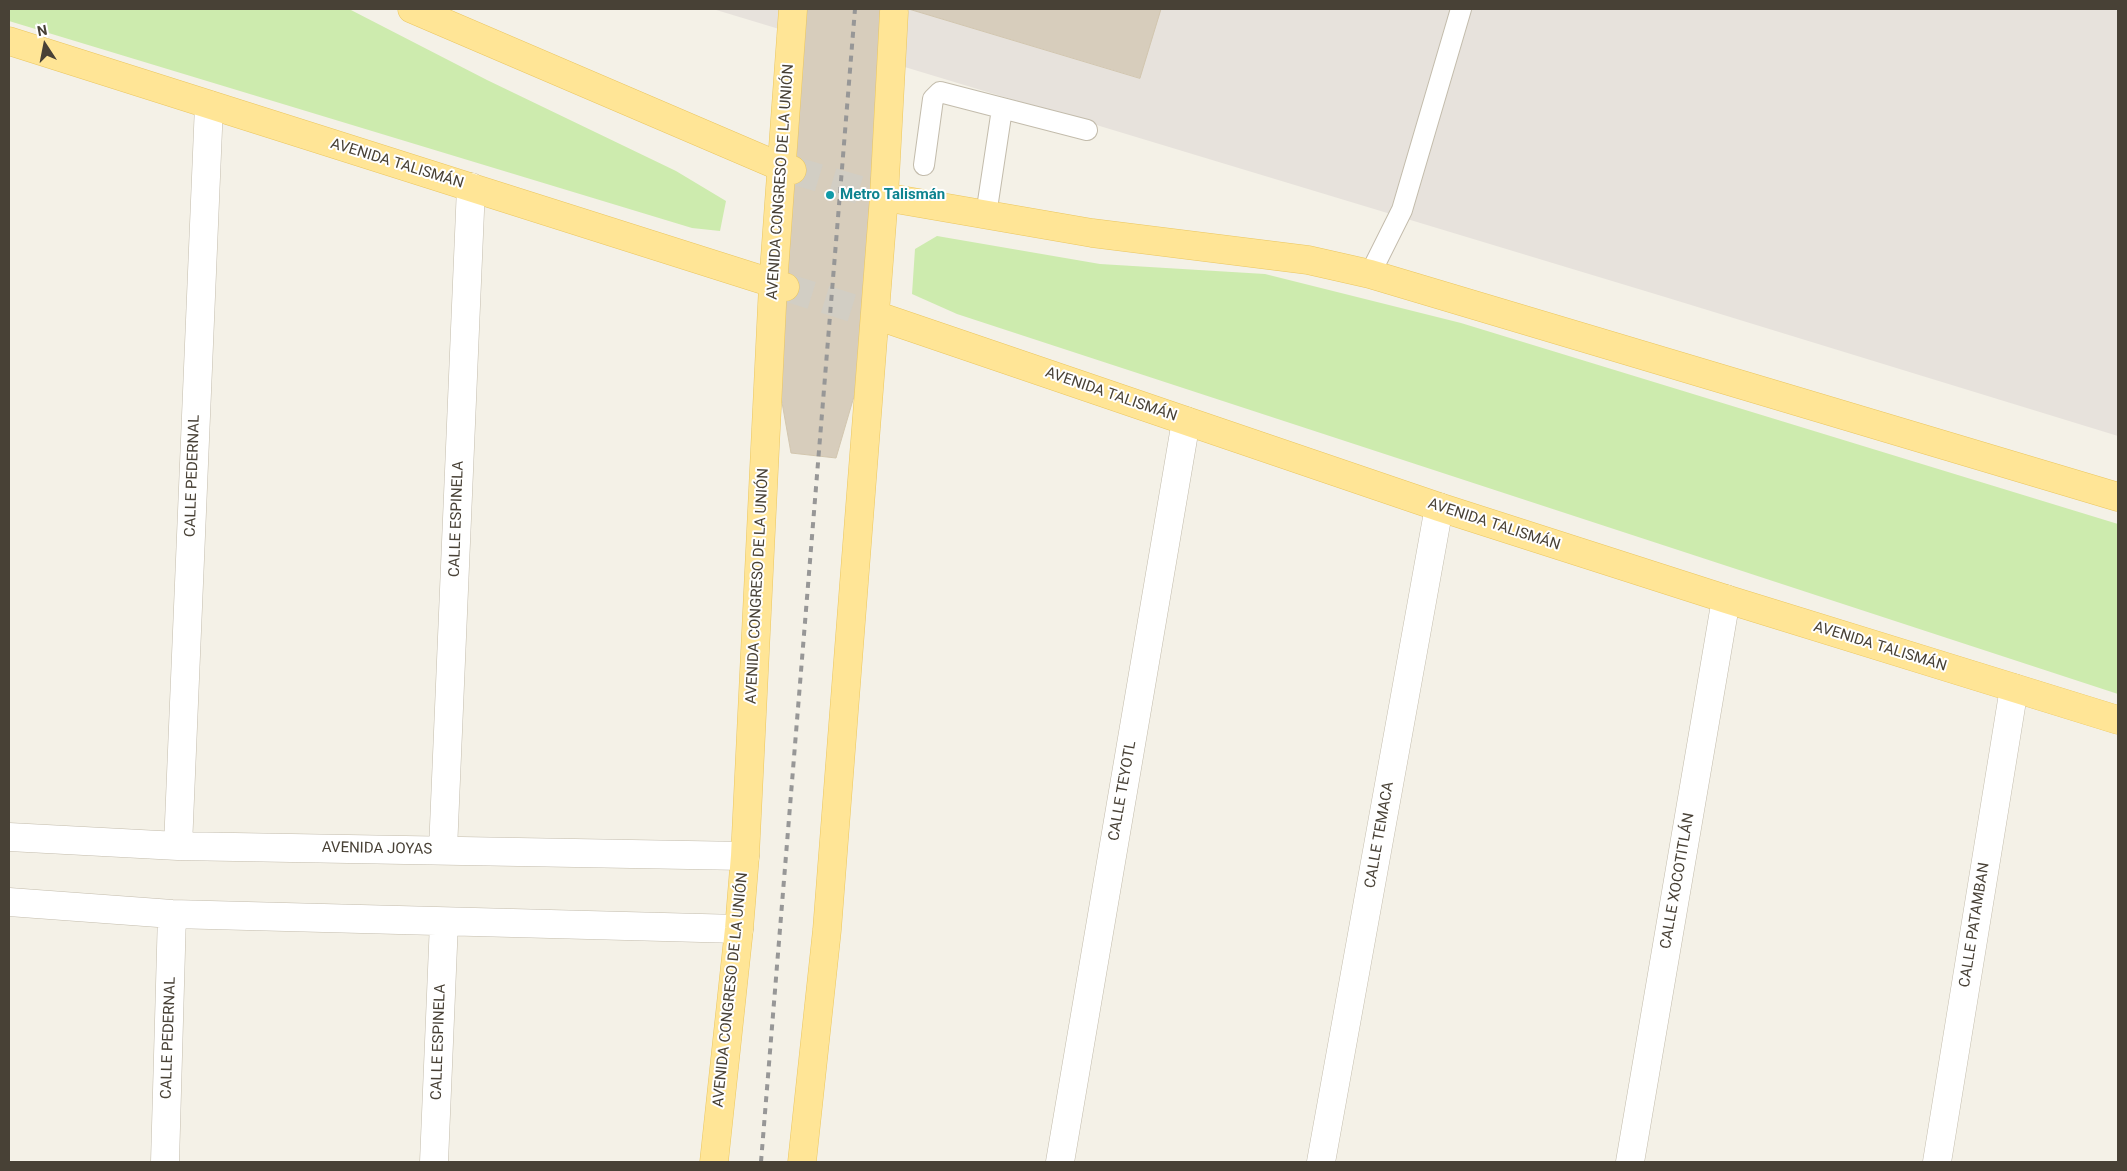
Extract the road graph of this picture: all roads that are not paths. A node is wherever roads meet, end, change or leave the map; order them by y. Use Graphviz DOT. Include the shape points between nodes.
graph roads {
  1 [pos="412,9"];
  2 [pos="793,9"];
  3 [pos="1461,9"];
  4 [pos="894,12"];
  5 [pos="9,41"];
  6 [pos="208,105"];
  7 [pos="1002,109"];
  8 [pos="1087,130"];
  9 [pos="924,165"];
  10 [pos="787,168"];
  11 [pos="471,187"];
  12 [pos="884,197"];
  13 [pos="986,215"];
  14 [pos="1370,274"];
  15 [pos="779,286"];
  16 [pos="875,315"];
  17 [pos="1186,420"];
  18 [pos="2118,497"];
  19 [pos="1439,507"];
  20 [pos="1726,600"];
  21 [pos="2014,688"];
  22 [pos="2118,720"];
  23 [pos="9,837"];
  24 [pos="178,846"];
  25 [pos="443,850"];
  26 [pos="745,856"];
  27 [pos="9,902"];
  28 [pos="172,914"];
  29 [pos="444,922"];
  30 [pos="739,929"];
  31 [pos="165,1162"];
  32 [pos="434,1162"];
  33 [pos="714,1162"];
  34 [pos="802,1162"];
  35 [pos="1060,1162"];
  36 [pos="1321,1162"];
  37 [pos="1630,1162"];
  38 [pos="1937,1162"];
  1 -- 10 [label="main road"];
  2 -- 10 [label="main road, AVENIDA CONGRESO DE LA UNIÓN"];
  3 -- 14 [label="lane" via="1402,210"];
  4 -- 12 [label="main road"];
  5 -- 6 [label="main road, AVENIDA TALISMÁN"];
  6 -- 11 [label="main road, AVENIDA TALISMÁN"];
  6 -- 24 [label="street, CALLE PEDERNAL"];
  7 -- 8 [label="lane"];
  7 -- 9 [label="lane" via="940,92 933,99"];
  7 -- 13 [label="lane"];
  10 -- 15 [label="main road, AVENIDA CONGRESO DE LA UNIÓN"];
  11 -- 15 [label="main road, AVENIDA TALISMÁN"];
  11 -- 25 [label="street, CALLE ESPINELA"];
  12 -- 13 [label="main road"];
  12 -- 16 [label="main road"];
  13 -- 14 [label="main road" via="1092,233 1308,260"];
  14 -- 18 [label="main road"];
  15 -- 26 [label="main road, AVENIDA CONGRESO DE LA UNIÓN"];
  16 -- 17 [label="main road, AVENIDA TALISMÁN"];
  16 -- 34 [label="main road" via="827,930"];
  17 -- 19 [label="main road, AVENIDA TALISMÁN"];
  17 -- 35 [label="street, CALLE TEYOTL"];
  19 -- 20 [label="main road, AVENIDA TALISMÁN"];
  19 -- 36 [label="street, CALLE TEMACA"];
  20 -- 21 [label="main road, AVENIDA TALISMÁN"];
  20 -- 37 [label="street, CALLE XOCOTITLÁN"];
  21 -- 22 [label="main road, AVENIDA TALISMÁN"];
  21 -- 38 [label="street, CALLE PATAMBAN"];
  23 -- 24 [label="street, AVENIDA JOYAS"];
  24 -- 25 [label="street, AVENIDA JOYAS"];
  25 -- 26 [label="street, AVENIDA JOYAS"];
  26 -- 30 [label="main road, AVENIDA CONGRESO DE LA UNIÓN"];
  27 -- 28 [label="street"];
  28 -- 29 [label="street"];
  28 -- 31 [label="street, CALLE PEDERNAL"];
  29 -- 30 [label="street"];
  29 -- 32 [label="street, CALLE ESPINELA"];
  30 -- 33 [label="main road, AVENIDA CONGRESO DE LA UNIÓN"];
}
